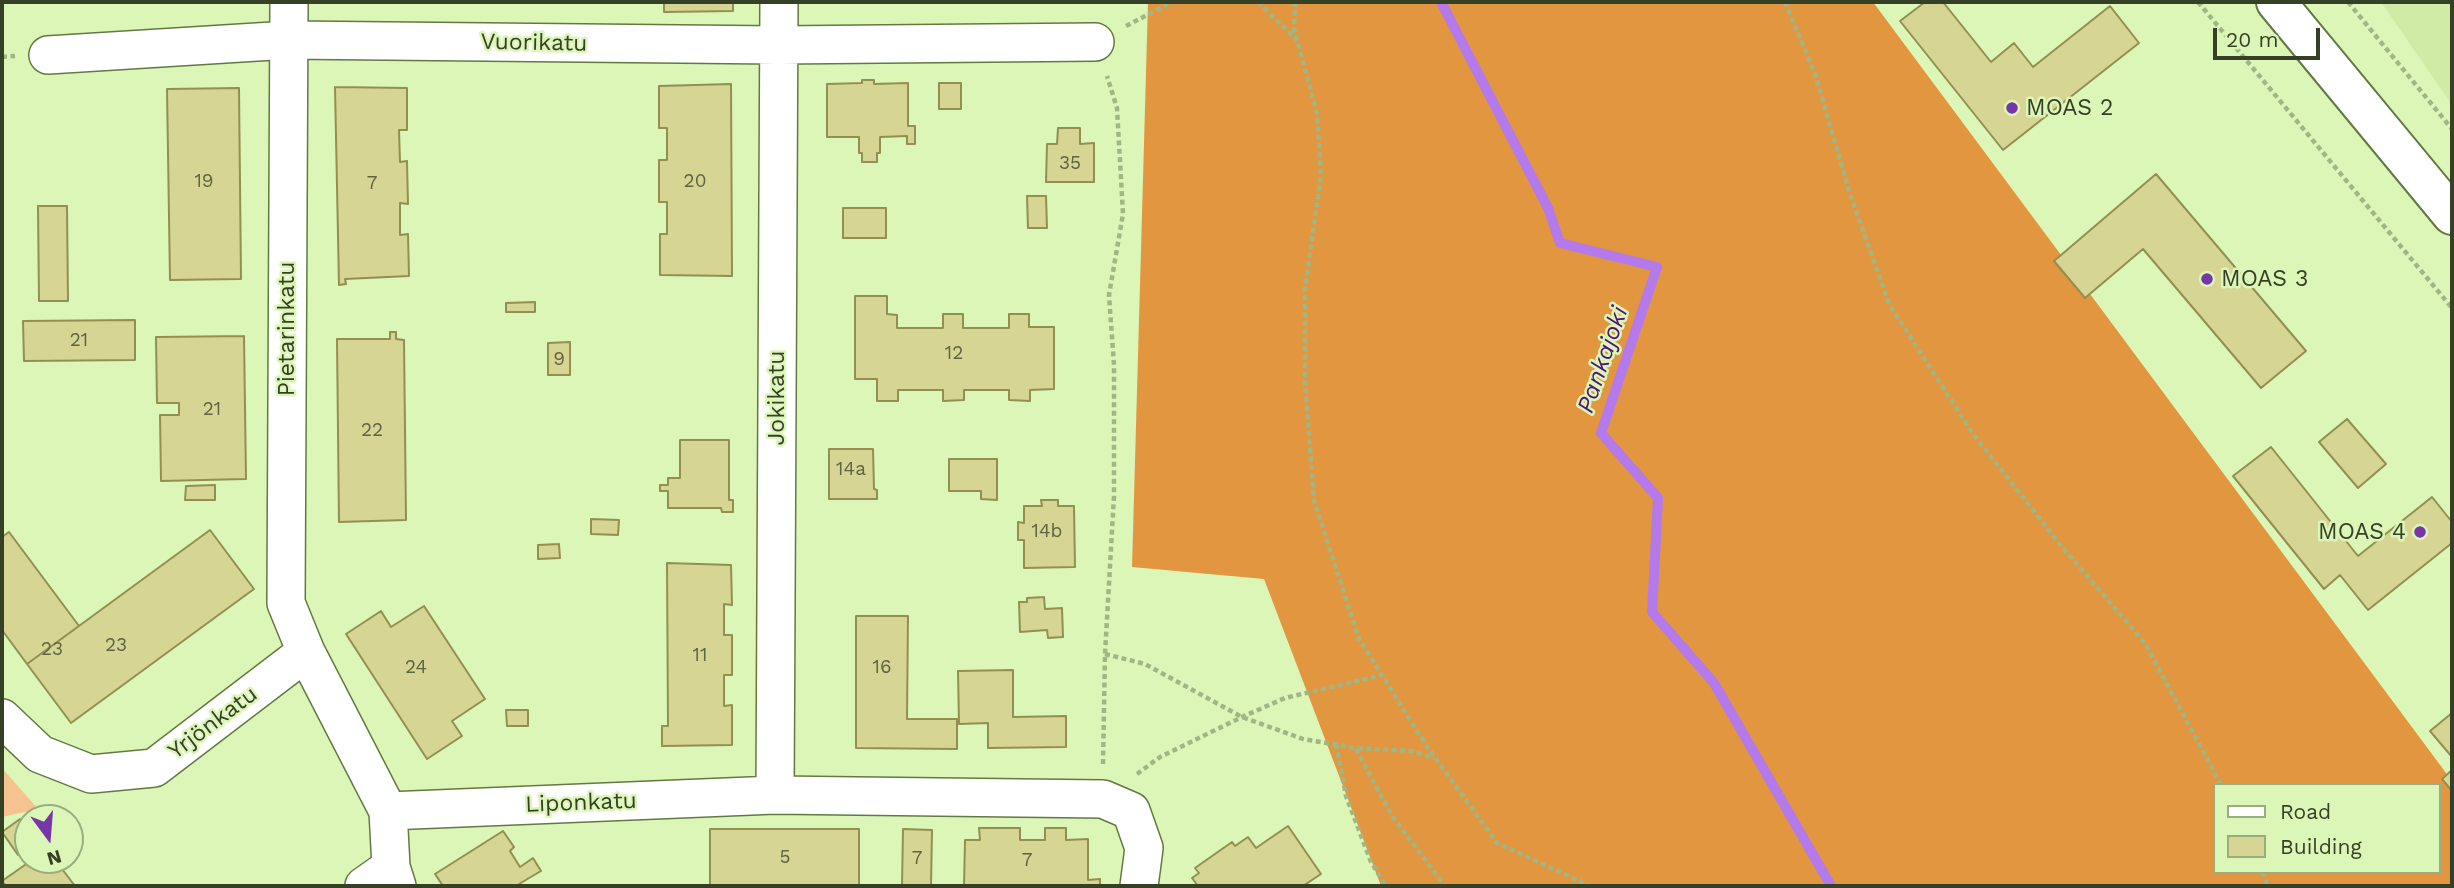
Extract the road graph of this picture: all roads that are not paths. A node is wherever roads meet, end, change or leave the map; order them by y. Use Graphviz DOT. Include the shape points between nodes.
graph roads {
  1 [pos="289,2"];
  2 [pos="779,2"];
  3 [pos="2276,2"];
  4 [pos="289,40"];
  5 [pos="1095,42"];
  6 [pos="779,46"];
  7 [pos="48,55"];
  8 [pos="2452,215"];
  9 [pos="306,652"];
  10 [pos="2,718"];
  11 [pos="775,795"];
  12 [pos="388,811"];
  13 [pos="384,880"];
  14 [pos="1139,886"];
  1 -- 4 [label="street, Pietarinkatu"];
  2 -- 6 [label="street, Jokikatu"];
  3 -- 8 [label="street"];
  4 -- 6 [label="street, Vuorikatu"];
  4 -- 7 [label="street, Vuorikatu"];
  4 -- 9 [label="street, Pietarinkatu" via="286,603"];
  5 -- 6 [label="street, Vuorikatu"];
  6 -- 11 [label="street, Jokikatu"];
  9 -- 10 [label="street, Yrjönkatu" via="154,768 91,774 40,754"];
  9 -- 12 [label="street, Pietarinkatu"];
  11 -- 12 [label="street, Liponkatu"];
  11 -- 14 [label="street, Liponkatu" via="1103,799 1131,811 1144,848"];
  12 -- 13 [label="street"];
}
